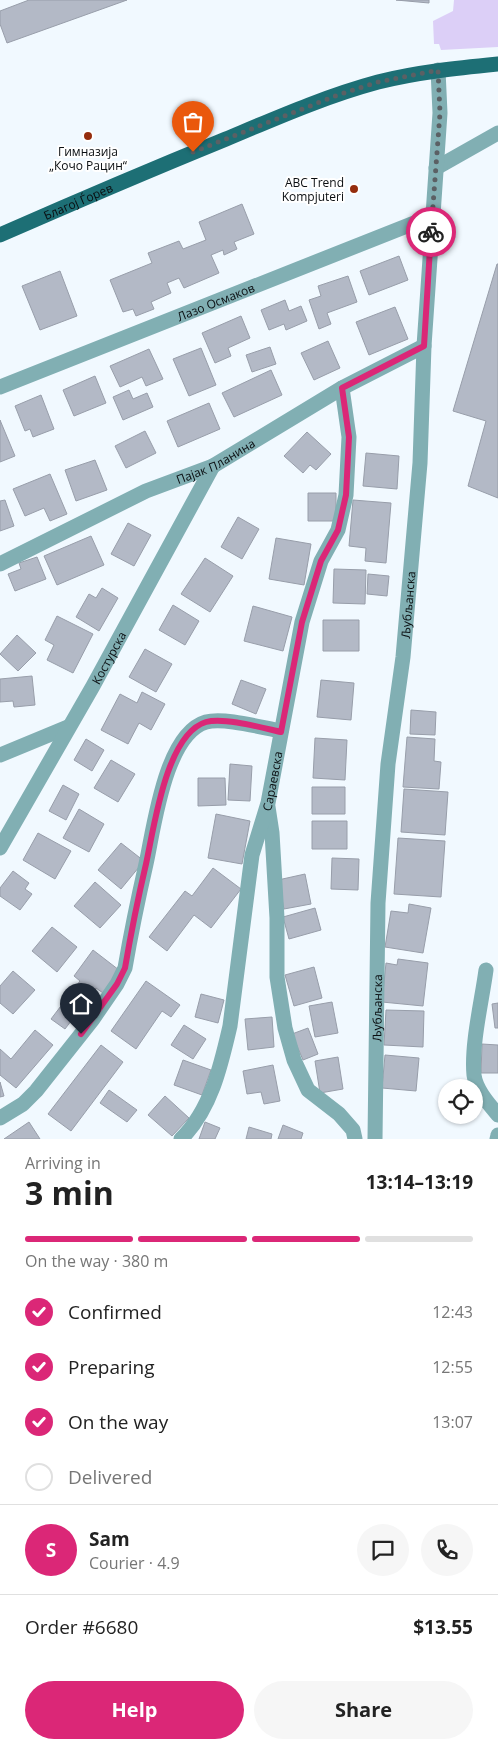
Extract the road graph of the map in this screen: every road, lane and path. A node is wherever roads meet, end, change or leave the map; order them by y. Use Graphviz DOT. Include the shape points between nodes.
graph roads {
  1 [pos="498,64"];
  2 [pos="438,70"];
  3 [pos="498,133"];
  4 [pos="436,168"];
  5 [pos="432,216"];
  6 [pos="0,235"];
  7 [pos="424,346"];
  8 [pos="0,387"];
  9 [pos="342,388"];
  10 [pos="213,466"];
  11 [pos="0,564"];
  12 [pos="68,727"];
  13 [pos="281,732"];
  14 [pos="0,755"];
  15 [pos="268,804"];
  16 [pos="0,848"];
  17 [pos="486,970"];
  18 [pos="498,1115"];
  19 [pos="0,1118"];
  20 [pos="498,1135"];
  21 [pos="181,1139"];
  22 [pos="355,1139"];
  23 [pos="375,1139"];
  24 [pos="498,1139"];
  1 -- 2 [label="main road, Благој Ѓорев"];
  2 -- 4 [label="street, Љубљанска" via="440,113"];
  2 -- 6 [label="main road, Благој Ѓорев" via="378,82 320,101"];
  3 -- 4 [label="street"];
  4 -- 5 [label="street, Љубљанска"];
  5 -- 7 [label="street, Љубљанска"];
  5 -- 8 [label="street, Лазо Осмаков"];
  7 -- 9 [label="street, Пајак Планина"];
  7 -- 23 [label="street, Љубљанска" via="420,463 403,657 388,764 378,903"];
  9 -- 10 [label="street, Пајак Планина"];
  9 -- 13 [label="street, Сараевска" via="349,437 346,495 338,530 321,561 302,622"];
  10 -- 11 [label="street, Пајак Планина" via="146,492"];
  10 -- 12 [label="street, Костурска"];
  12 -- 14 [label="street"];
  12 -- 16 [label="street, Костурска"];
  13 -- 15 [label="street, Сараевска"];
  13 -- 19 [label="street" via="226,722 207,722 192,730 186,738 162,788 125,968 93,1019 36,1091 23,1104"];
  15 -- 21 [label="street, Сараевска" via="250,863 224,1053 201,1113"];
  15 -- 22 [label="street" via="277,918 277,977 294,1060 308,1090 339,1114 353,1130"];
  17 -- 18 [label="street" via="474,1076 485,1099"];
  20 -- 24 [label="street"];
}
